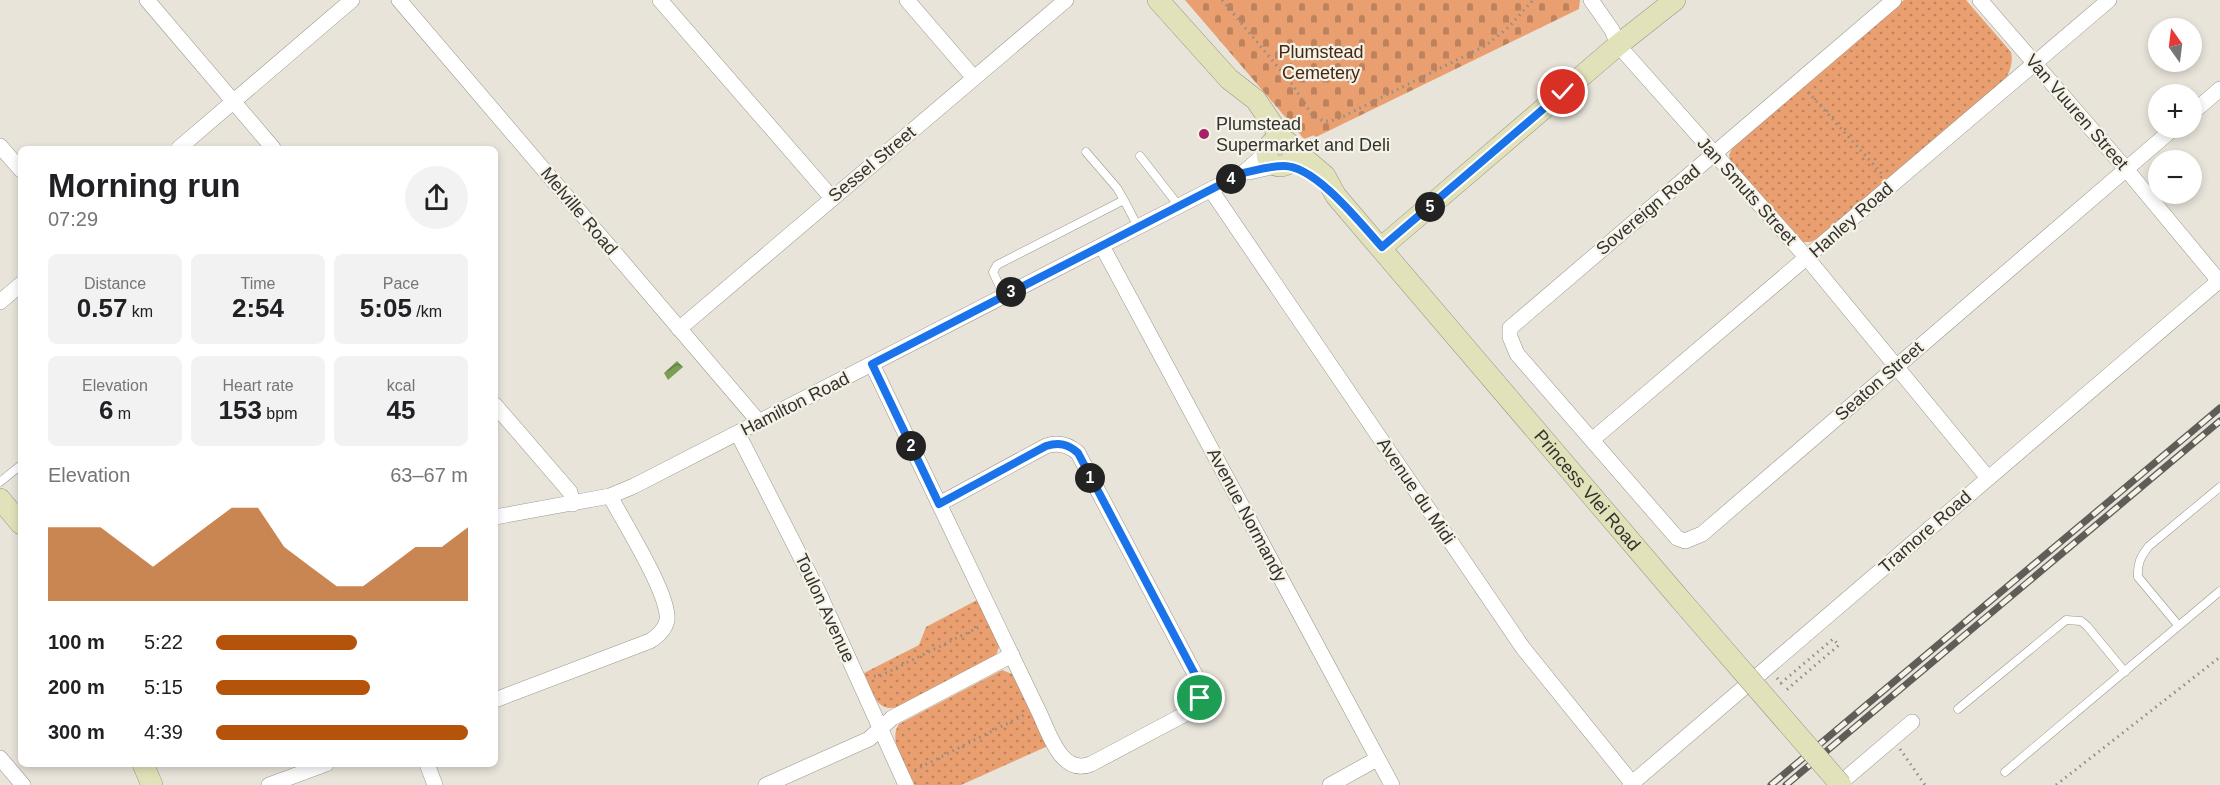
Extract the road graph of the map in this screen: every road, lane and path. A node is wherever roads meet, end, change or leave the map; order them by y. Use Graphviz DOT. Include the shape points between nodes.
graph roads {
  1 [pos="147,0"];
  2 [pos="352,0"];
  3 [pos="399,0"];
  4 [pos="660,0"];
  5 [pos="907,0"];
  6 [pos="1066,0"];
  7 [pos="1158,0"];
  8 [pos="1222,0"];
  9 [pos="1533,0"];
  10 [pos="1591,0"];
  11 [pos="1675,0"];
  12 [pos="1894,0"];
  13 [pos="1980,0"];
  14 [pos="2109,0"];
  15 [pos="1618,45"];
  16 [pos="2035,63"];
  17 [pos="974,78"];
  18 [pos="1799,81"];
  19 [pos="2220,88"];
  20 [pos="233,102"];
  21 [pos="2202,104"];
  22 [pos="2162,138"];
  23 [pos="0,146"];
  24 [pos="181,146"];
  25 [pos="271,146"];
  26 [pos="1086,153"];
  27 [pos="1278,153"];
  28 [pos="1713,154"];
  29 [pos="1140,156"];
  30 [pos="18,167"];
  31 [pos="2126,169"];
  32 [pos="1892,185"];
  33 [pos="1211,190"];
  34 [pos="832,198"];
  35 [pos="1124,200"];
  36 [pos="1179,206"];
  37 [pos="1138,227"];
  38 [pos="1102,246"];
  39 [pos="1382,247"];
  40 [pos="1807,258"];
  41 [pos="2220,281"];
  42 [pos="18,287"];
  43 [pos="1004,296"];
  44 [pos="0,302"];
  45 [pos="679,329"];
  46 [pos="872,364"];
  47 [pos="1896,366"];
  48 [pos="498,408"];
  49 [pos="759,422"];
  50 [pos="738,434"];
  51 [pos="1592,440"];
  52 [pos="18,467"];
  53 [pos="1988,478"];
  54 [pos="0,482"];
  55 [pos="2220,487"];
  56 [pos="610,496"];
  57 [pos="0,499"];
  58 [pos="573,504"];
  59 [pos="939,504"];
  60 [pos="498,516"];
  61 [pos="18,520"];
  62 [pos="2220,591"];
  63 [pos="994,619"];
  64 [pos="2178,625"];
  65 [pos="1012,655"];
  66 [pos="2220,657"];
  67 [pos="2125,672"];
  68 [pos="857,676"];
  69 [pos="1786,679"];
  70 [pos="1784,692"];
  71 [pos="498,699"];
  72 [pos="1038,708"];
  73 [pos="1958,709"];
  74 [pos="1912,722"];
  75 [pos="880,728"];
  76 [pos="1893,739"];
  77 [pos="0,758"];
  78 [pos="1377,759"];
  79 [pos="144,767"];
  80 [pos="318,767"];
  81 [pos="428,767"];
  82 [pos="2005,772"];
  83 [pos="904,781"];
  84 [pos="1631,784"];
  85 [pos="23,785"];
  86 [pos="152,785"];
  87 [pos="269,785"];
  88 [pos="435,785"];
  89 [pos="766,785"];
  90 [pos="1329,785"];
  91 [pos="1392,785"];
  92 [pos="1839,785"];
  93 [pos="1925,785"];
  94 [pos="2056,785"];
  1 -- 20 [label="street"];
  2 -- 20 [label="street"];
  3 -- 45 [label="street, Melville Road"];
  4 -- 34 [label="street"];
  5 -- 17 [label="street"];
  6 -- 17 [label="street, Sessel Street"];
  7 -- 27 [label="street" via="1229,79 1256,100"];
  8 -- 9 [label="path" via="1292,84 1312,115 1323,122 1342,117 1485,46"];
  10 -- 15 [label="street, Jan Smuts Street"];
  11 -- 15 [label="street"];
  12 -- 18 [label="street, Sovereign Road"];
  13 -- 16 [label="street, Van Vuuren Street"];
  14 -- 16 [label="street, Hanley Road"];
  15 -- 28 [label="street, Jan Smuts Street"];
  15 -- 39 [label="street"];
  16 -- 31 [label="street, Van Vuuren Street"];
  16 -- 32 [label="street, Hanley Road"];
  17 -- 34 [label="street, Sessel Street"];
  18 -- 28 [label="street, Sovereign Road"];
  18 -- 32 [label="path"];
  19 -- 21 [label="street"];
  20 -- 24 [label="street"];
  20 -- 25 [label="street"];
  22 -- 31 [label="street, Seaton Street"];
  23 -- 30 [label="street"];
  26 -- 35 [label="lane"];
  27 -- 33 [label="street, Hamilton Road"];
  27 -- 39 [label="street, Princess Vlei Road" via="1336,196"];
  28 -- 40 [label="street, Jan Smuts Street"];
  28 -- 51 [label="street, Sovereign Road" via="1510,328 1517,354"];
  29 -- 36 [label="lane"];
  31 -- 41 [label="street, Van Vuuren Street"];
  31 -- 47 [label="street, Seaton Street"];
  32 -- 40 [label="street, Hanley Road"];
  33 -- 36 [label="street, Hamilton Road"];
  33 -- 84 [label="street, Avenue du Midi" via="1523,648"];
  34 -- 45 [label="street, Sessel Street"];
  35 -- 37 [label="lane"];
  35 -- 43 [label="lane" via="995,266 994,274"];
  36 -- 37 [label="street, Hamilton Road"];
  37 -- 38 [label="street, Hamilton Road"];
  38 -- 43 [label="street, Hamilton Road"];
  38 -- 78 [label="street, Avenue Normandy"];
  39 -- 92 [label="street, Princess Vlei Road, bridge"];
  40 -- 47 [label="street, Jan Smuts Street"];
  40 -- 51 [label="street, Hanley Road"];
  41 -- 53 [label="street, Tramore Road"];
  42 -- 44 [label="street"];
  43 -- 46 [label="street, Hamilton Road"];
  45 -- 49 [label="street, Melville Road"];
  46 -- 49 [label="street, Hamilton Road"];
  46 -- 59 [label="street"];
  47 -- 51 [label="street, Seaton Street" via="1710,527 1685,541 1671,532"];
  47 -- 53 [label="street, Jan Smuts Street"];
  48 -- 58 [label="street" via="570,492"];
  49 -- 50 [label="street, Hamilton Road"];
  50 -- 56 [label="street, Hamilton Road"];
  50 -- 68 [label="street, Toulon Avenue"];
  52 -- 54 [label="lane"];
  53 -- 84 [label="street, Tramore Road"];
  55 -- 64 [label="lane" via="2141,556 2138,577"];
  56 -- 58 [label="street, Hamilton Road"];
  56 -- 71 [label="street" via="660,591 667,613 663,630 650,641"];
  57 -- 61 [label="street"];
  58 -- 60 [label="street, Hamilton Road"];
  59 -- 63 [label="street"];
  59 -- 72 [label="street" via="1046,446 1062,444 1073,449 1200,687 1197,704 1189,712 1086,767 1063,759"];
  62 -- 64 [label="lane"];
  63 -- 65 [label="street"];
  63 -- 68 [label="path" via="880,676"];
  64 -- 67 [label="lane"];
  65 -- 72 [label="street"];
  65 -- 75 [label="street"];
  66 -- 94 [label="path"];
  67 -- 73 [label="lane" via="2087,626 2066,620"];
  67 -- 82 [label="lane"];
  68 -- 75 [label="street, Toulon Avenue"];
  69 -- 70 [label="path" via="1833,639 1839,645"];
  72 -- 83 [label="path"];
  74 -- 76 [label="street"];
  75 -- 83 [label="street, Toulon Avenue"];
  75 -- 89 [label="street" via="869,739"];
  76 -- 92 [label="street"];
  76 -- 93 [label="path"];
  77 -- 85 [label="street"];
  78 -- 90 [label="street"];
  78 -- 91 [label="street, Avenue Normandy"];
  79 -- 86 [label="street"];
  80 -- 87 [label="street"];
  81 -- 88 [label="street"];
}
